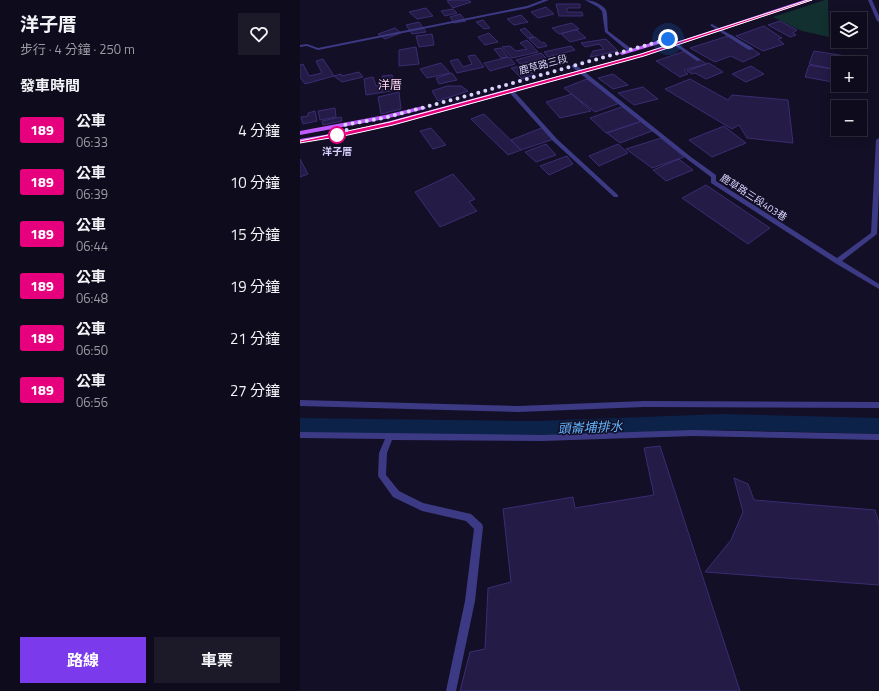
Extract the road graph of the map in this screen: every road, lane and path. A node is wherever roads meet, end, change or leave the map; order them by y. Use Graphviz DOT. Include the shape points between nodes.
graph roads {
  1 [pos="547,0"];
  2 [pos="587,0"];
  3 [pos="788,0"];
  4 [pos="810,0"];
  5 [pos="870,0"];
  6 [pos="879,21"];
  7 [pos="712,25"];
  8 [pos="719,30"];
  9 [pos="668,39"];
  10 [pos="675,44"];
  11 [pos="300,46"];
  12 [pos="751,49"];
  13 [pos="630,51"];
  14 [pos="699,60"];
  15 [pos="574,66"];
  16 [pos="580,71"];
  17 [pos="510,90"];
  18 [pos="344,125"];
  19 [pos="310,132"];
  20 [pos="300,133"];
  21 [pos="348,133"];
  22 [pos="314,139"];
  23 [pos="879,140"];
  24 [pos="300,141"];
  25 [pos="616,196"];
  26 [pos="876,235"];
  27 [pos="837,261"];
  28 [pos="879,287"];
  29 [pos="300,403"];
  30 [pos="879,405"];
  31 [pos="300,435"];
  32 [pos="390,436"];
  33 [pos="879,437"];
  34 [pos="451,691"];
  1 -- 11 [label="lane" via="528,7 318,50 307,45"];
  2 -- 13 [label="lane" via="604,11 606,31"];
  3 -- 7 [label="main road, 鹿草路三段"];
  4 -- 8 [label="main road, 鹿草路三段"];
  5 -- 6 [label="lane"];
  7 -- 8 [label="lane"];
  7 -- 9 [label="main road, 鹿草路三段"];
  8 -- 10 [label="main road, 鹿草路三段"];
  8 -- 12 [label="lane"];
  9 -- 10 [label="lane"];
  9 -- 13 [label="main road, 鹿草路三段"];
  10 -- 14 [label="lane"];
  10 -- 16 [label="main road, 鹿草路三段"];
  13 -- 15 [label="main road, 鹿草路三段"];
  15 -- 16 [label="lane, 鹿草路三段403巷"];
  15 -- 18 [label="main road, 鹿草路三段" via="428,106"];
  16 -- 17 [label="main road, 鹿草路三段"];
  16 -- 27 [label="lane, 鹿草路三段403巷" via="714,176 713,182"];
  17 -- 21 [label="main road, 鹿草路三段"];
  17 -- 25 [label="lane" via="555,140"];
  18 -- 19 [label="main road, 鹿草路三段"];
  18 -- 21 [label="main road"];
  19 -- 20 [label="main road, 鹿草路三段"];
  19 -- 22 [label="main road"];
  21 -- 22 [label="main road, 鹿草路三段"];
  22 -- 24 [label="main road, 鹿草路三段"];
  23 -- 26 [label="lane"];
  26 -- 27 [label="lane"];
  27 -- 28 [label="lane, 鹿草路三段403巷"];
  29 -- 30 [label="lane" via="518,409 644,404"];
  31 -- 32 [label="lane"];
  32 -- 33 [label="lane" via="542,438 693,433"];
  32 -- 34 [label="lane" via="383,453 382,476 396,494 422,507 468,517 479,527 470,601"];
}
